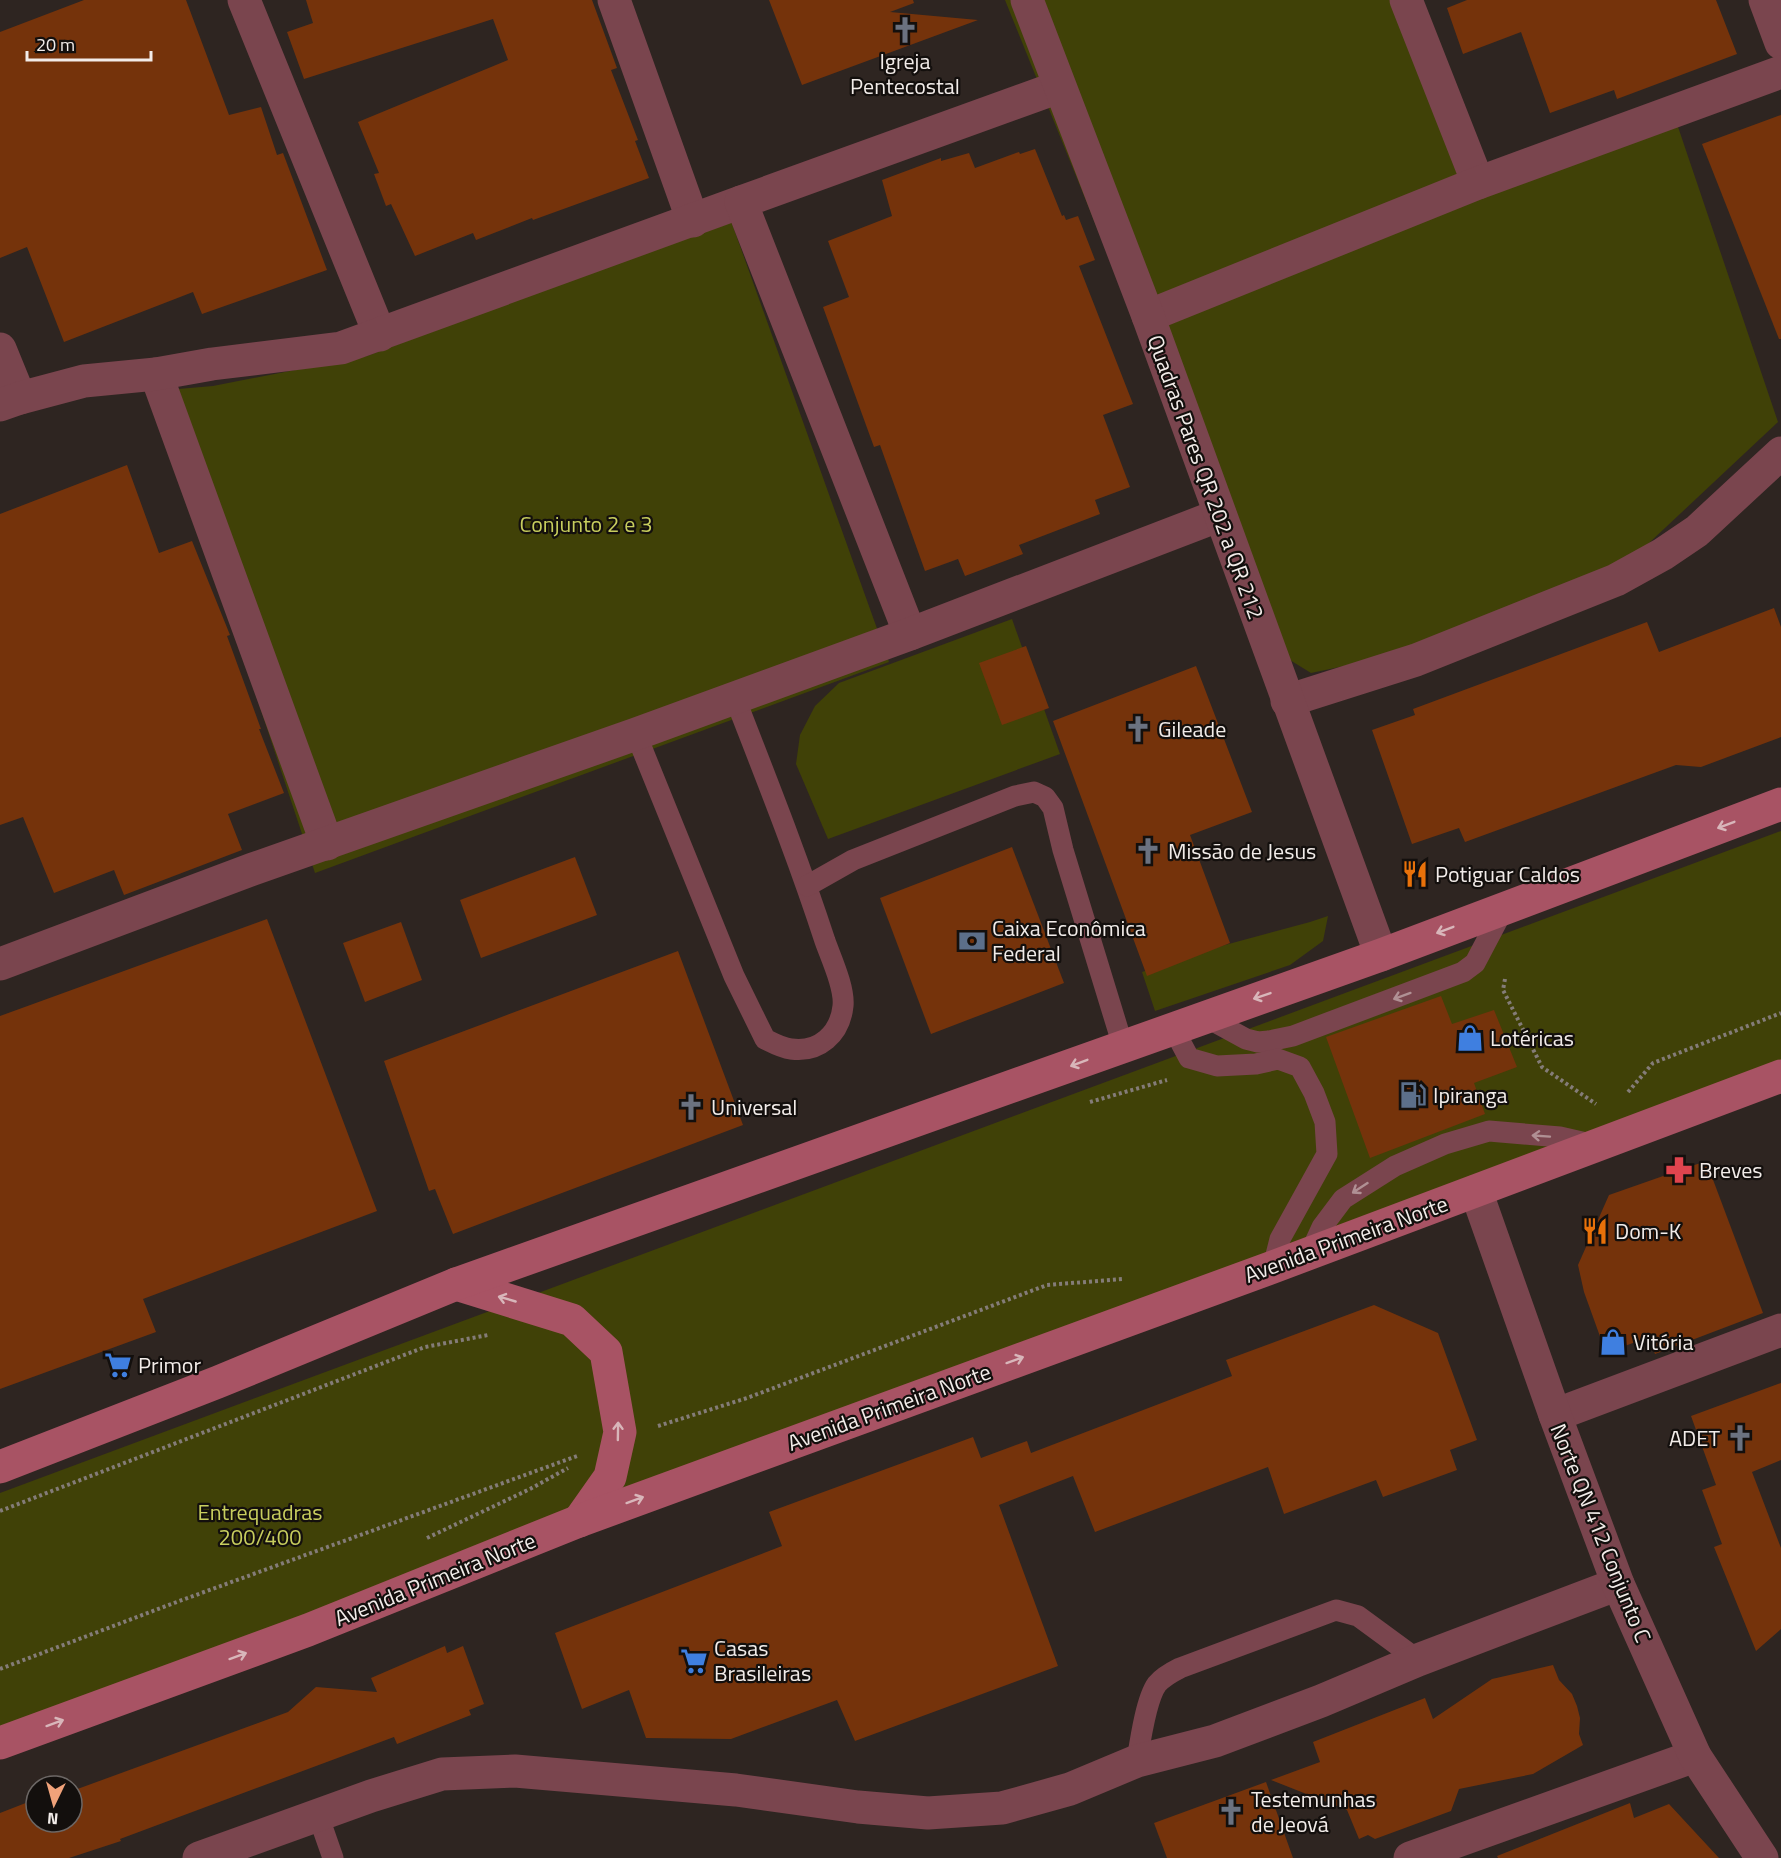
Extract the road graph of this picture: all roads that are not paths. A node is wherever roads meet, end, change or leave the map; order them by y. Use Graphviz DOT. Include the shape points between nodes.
graph roads {
  1 [pos="244,0"];
  2 [pos="614,0"];
  3 [pos="1027,0"];
  4 [pos="1406,0"];
  5 [pos="1765,0"];
  6 [pos="1781,43"];
  7 [pos="1781,72"];
  8 [pos="1059,87"];
  9 [pos="1478,183"];
  10 [pos="741,202"];
  11 [pos="693,221"];
  12 [pos="1148,316"];
  13 [pos="380,335"];
  14 [pos="0,349"];
  15 [pos="156,374"];
  16 [pos="10,402"];
  17 [pos="1781,453"];
  18 [pos="1220,515"];
  19 [pos="910,634"];
  20 [pos="735,698"];
  21 [pos="1287,701"];
  22 [pos="636,734"];
  23 [pos="1781,804"];
  24 [pos="327,844"];
  25 [pos="807,886"];
  26 [pos="1504,908"];
  27 [pos="1381,955"];
  28 [pos="0,964"];
  29 [pos="1204,1016"];
  30 [pos="1173,1028"];
  31 [pos="1293,1036"];
  32 [pos="1123,1046"];
  33 [pos="1300,1067"];
  34 [pos="1781,1076"];
  35 [pos="1599,1145"];
  36 [pos="1476,1191"];
  37 [pos="1311,1251"];
  38 [pos="1273,1267"];
  39 [pos="456,1284"];
  40 [pos="1781,1330"];
  41 [pos="1555,1415"];
  42 [pos="0,1467"];
  43 [pos="579,1521"];
  44 [pos="1618,1584"];
  45 [pos="1418,1660"];
  46 [pos="0,1743"];
  47 [pos="1695,1756"];
  48 [pos="1137,1761"];
  49 [pos="318,1815"];
  50 [pos="1431,1854"];
  51 [pos="199,1858"];
  52 [pos="333,1858"];
  53 [pos="1762,1858"];
  1 -- 13 [label="street"];
  2 -- 11 [label="street"];
  3 -- 8 [label="street, Quadras Pares QR 202 a QR 212"];
  4 -- 9 [label="street"];
  5 -- 6 [label="street"];
  7 -- 9 [label="street"];
  8 -- 10 [label="street"];
  8 -- 12 [label="street, Quadras Pares QR 202 a QR 212"];
  9 -- 12 [label="street"];
  10 -- 11 [label="street"];
  10 -- 19 [label="street"];
  11 -- 13 [label="street"];
  12 -- 18 [label="street, Quadras Pares QR 202 a QR 212"];
  13 -- 15 [label="street" via="341,348"];
  14 -- 16 [label="street"];
  15 -- 16 [label="street" via="84,381"];
  15 -- 24 [label="street"];
  17 -- 21 [label="street" via="1697,531 1616,580 1416,660"];
  18 -- 19 [label="street"];
  18 -- 21 [label="street, Quadras Pares QR 202 a QR 212"];
  19 -- 20 [label="street"];
  20 -- 22 [label="street"];
  20 -- 25 [label="lane"];
  21 -- 27 [label="street, Quadras Pares QR 202 a QR 212"];
  22 -- 24 [label="street"];
  22 -- 25 [label="lane" via="739,987 765,1039 789,1049 808,1049 826,1042 839,1026 844,1004"];
  23 -- 26 [label="main road, one-way"];
  24 -- 28 [label="street"];
  25 -- 32 [label="lane" via="853,860 1015,796 1034,792 1045,797 1053,808"];
  26 -- 27 [label="main road, one-way"];
  26 -- 31 [label="lane, one-way" via="1475,963 1463,972"];
  27 -- 29 [label="main road, one-way"];
  29 -- 30 [label="main road"];
  29 -- 31 [label="lane" via="1246,1040 1258,1042"];
  30 -- 32 [label="main road"];
  30 -- 33 [label="lane" via="1189,1058 1217,1066 1278,1059"];
  31 -- 33 [label="lane"];
  32 -- 39 [label="main road, one-way"];
  33 -- 38 [label="lane" via="1325,1122 1327,1154 1280,1239"];
  34 -- 35 [label="main road, Avenida Primeira Norte"];
  35 -- 36 [label="main road, Avenida Primeira Norte"];
  35 -- 37 [label="lane, one-way" via="1560,1137 1489,1131 1445,1144 1395,1166 1343,1199 1322,1227"];
  36 -- 37 [label="main road, Avenida Primeira Norte"];
  36 -- 41 [label="street, Norte QN 412 Conjunto C"];
  37 -- 38 [label="main road, Avenida Primeira Norte"];
  43 -- 38 [label="main road, Avenida Primeira Norte, one-way"];
  39 -- 42 [label="main road"];
  43 -- 39 [label="main road, one-way" via="610,1478 620,1432 606,1352 572,1320"];
  40 -- 41 [label="street"];
  41 -- 44 [label="street, Norte QN 412 Conjunto C"];
  46 -- 43 [label="main road, Avenida Primeira Norte, one-way" via="308,1630"];
  44 -- 45 [label="street"];
  44 -- 47 [label="street, Norte QN 412 Conjunto C"];
  45 -- 48 [label="street" via="1215,1741"];
  45 -- 48 [label="lane" via="1358,1616 1336,1610 1306,1620 1165,1676 1156,1685"];
  47 -- 50 [label="street"];
  47 -- 53 [label="street, Norte QN 412 Conjunto C"];
  48 -- 49 [label="street" via="1070,1789 1002,1808 965,1812 916,1812 736,1790 515,1771 442,1774"];
  49 -- 51 [label="street"];
  49 -- 52 [label="lane"];
}
